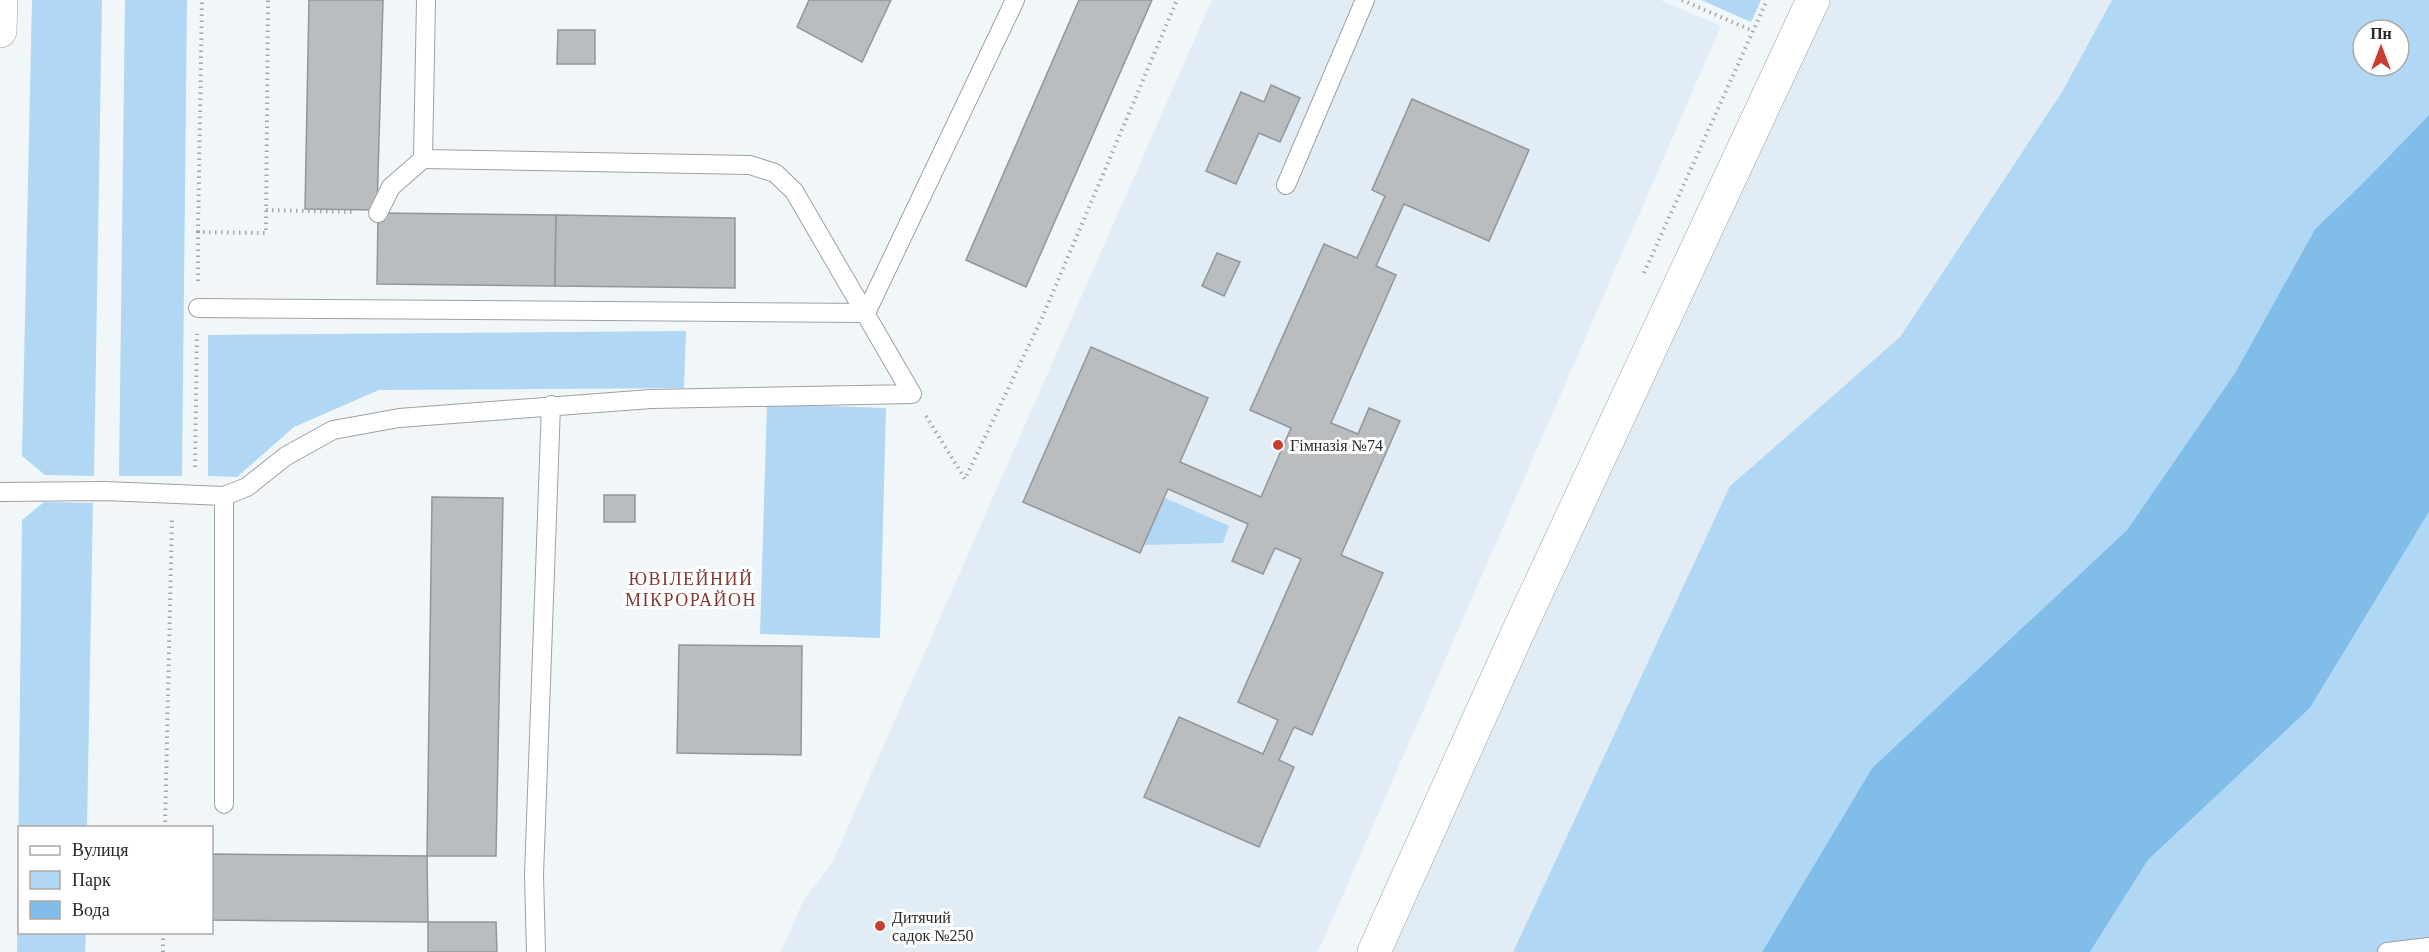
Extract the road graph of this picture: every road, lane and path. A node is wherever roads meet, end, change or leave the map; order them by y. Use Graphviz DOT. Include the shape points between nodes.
graph roads {
  1 [pos="1,0"];
  2 [pos="202,0"];
  3 [pos="268,0"];
  4 [pos="426,0"];
  5 [pos="1015,0"];
  6 [pos="1177,0"];
  7 [pos="1365,0"];
  8 [pos="1682,0"];
  9 [pos="1767,0"];
  10 [pos="1813,0"];
  11 [pos="0,31"];
  12 [pos="1753,31"];
  13 [pos="1791,47"];
  14 [pos="423,159"];
  15 [pos="1286,185"];
  16 [pos="267,210"];
  17 [pos="378,213"];
  18 [pos="198,232"];
  19 [pos="198,308"];
  20 [pos="866,312"];
  21 [pos="912,394"];
  22 [pos="551,405"];
  23 [pos="0,492"];
  24 [pos="172,494"];
  25 [pos="194,495"];
  26 [pos="224,496"];
  27 [pos="224,804"];
  28 [pos="165,826"];
  29 [pos="163,934"];
  30 [pos="2429,947"];
  31 [pos="163,952"];
  32 [pos="536,952"];
  33 [pos="1374,952"];
  34 [pos="2387,952"];
  1 -- 11 [label="street"];
  2 -- 18 [label="path"];
  3 -- 16 [label="path"];
  4 -- 14 [label="lane"];
  5 -- 20 [label="lane"];
  6 -- 21 [label="path" via="1042,318 965,479"];
  7 -- 15 [label="lane"];
  8 -- 12 [label="path"];
  9 -- 12 [label="path"];
  10 -- 13 [label="street"];
  12 -- 13 [label="path"];
  13 -- 33 [label="street" via="1518,632"];
  14 -- 17 [label="lane" via="391,187"];
  14 -- 20 [label="lane" via="750,165 775,173 794,190"];
  16 -- 17 [label="path"];
  16 -- 18 [label="path" via="267,233"];
  18 -- 19 [label="path"];
  19 -- 20 [label="lane"];
  19 -- 25 [label="path"];
  20 -- 21 [label="lane"];
  21 -- 22 [label="lane"];
  22 -- 26 [label="lane" via="399,418 333,430 286,456 247,487"];
  22 -- 32 [label="lane" via="534,875"];
  23 -- 24 [label="lane"];
  24 -- 25 [label="lane"];
  24 -- 28 [label="path"];
  25 -- 26 [label="lane"];
  26 -- 27 [label="lane"];
  29 -- 31 [label="path"];
  30 -- 34 [label="lane"];
}
